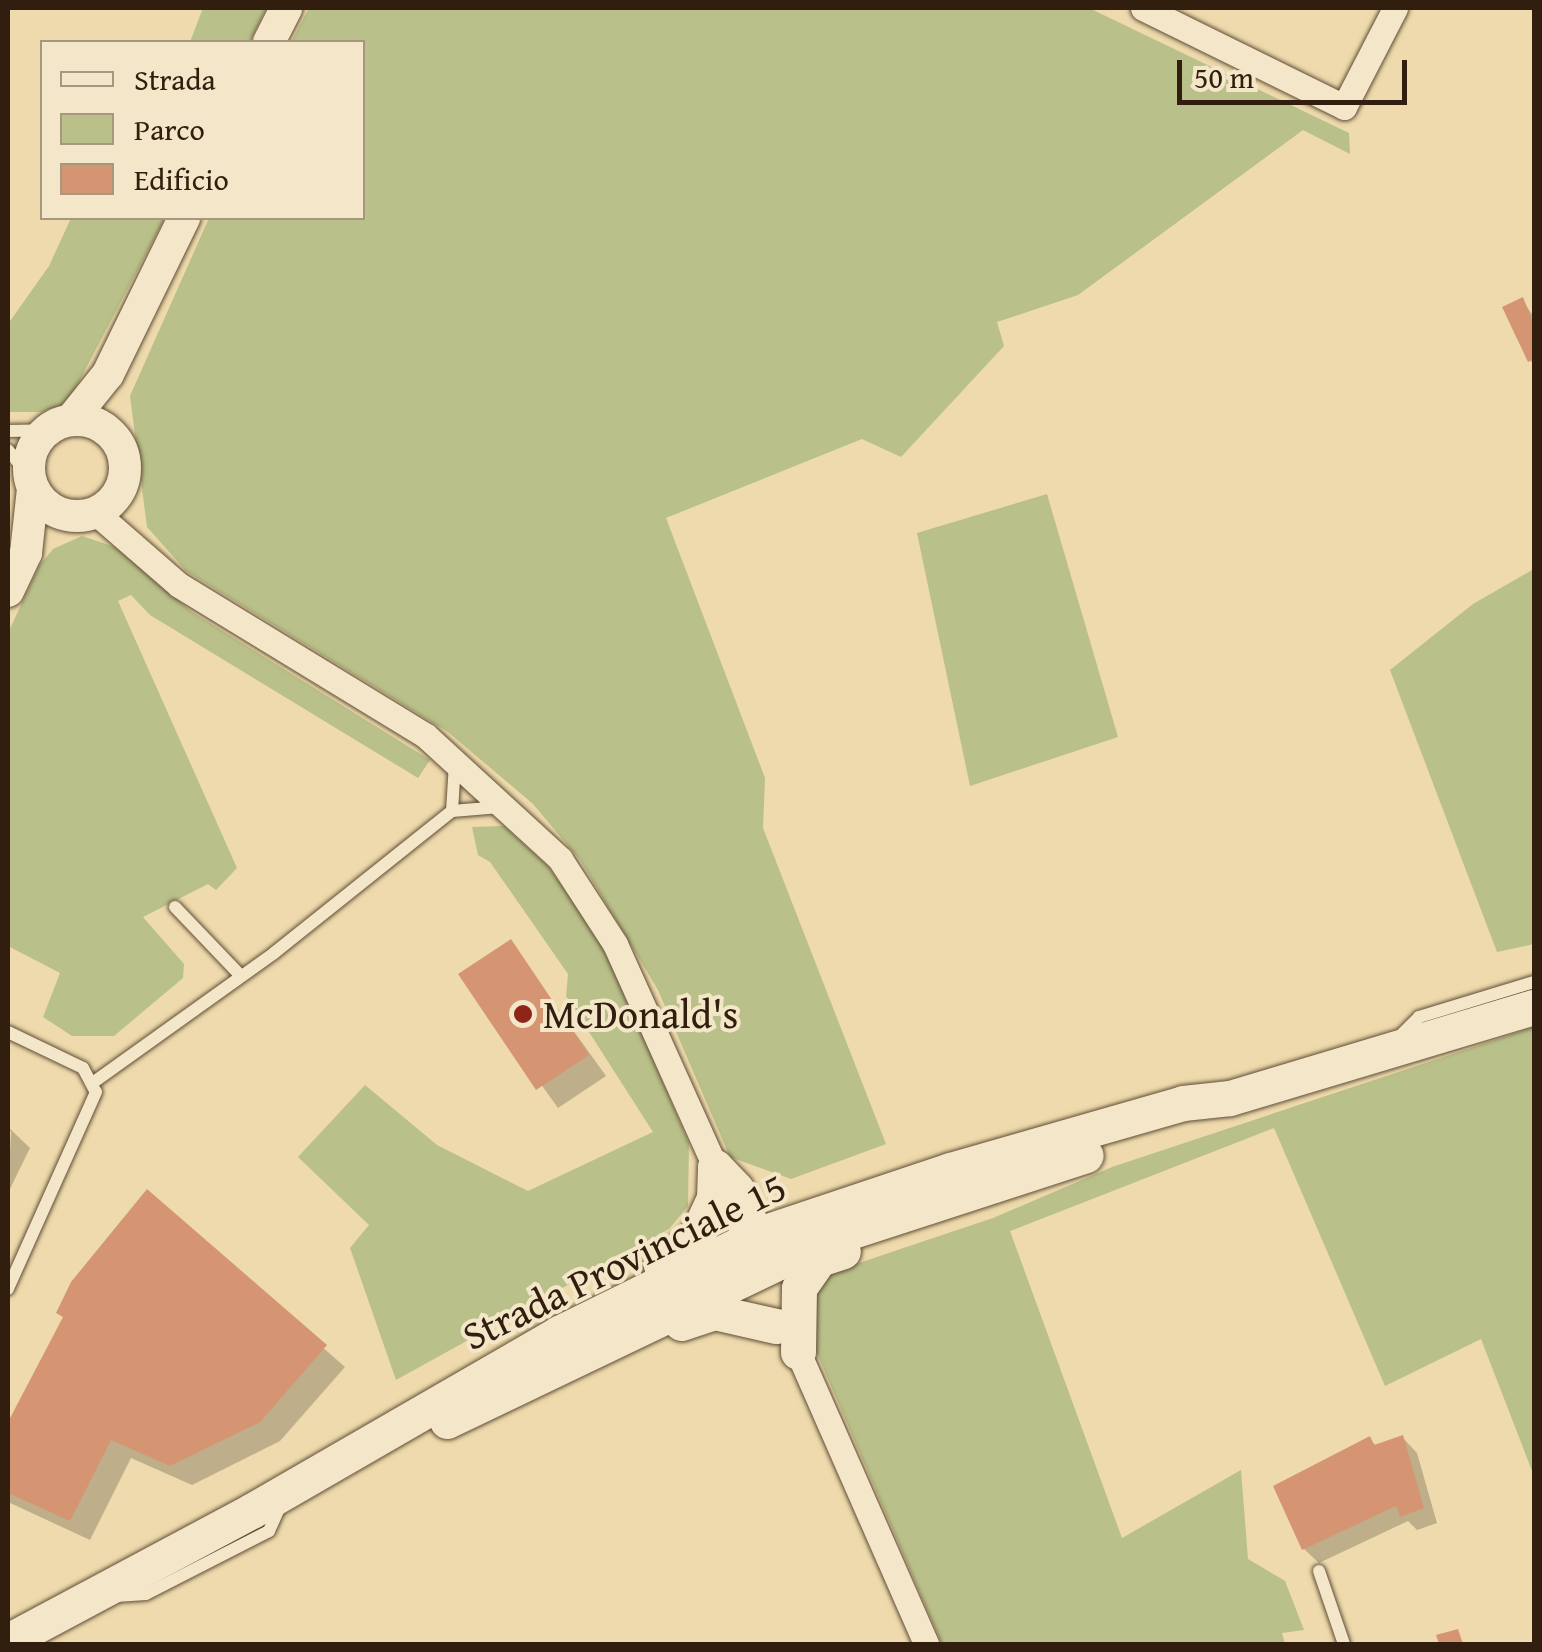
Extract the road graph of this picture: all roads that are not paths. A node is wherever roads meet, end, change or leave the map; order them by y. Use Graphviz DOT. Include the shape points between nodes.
graph roads {
  1 [pos="286,8"];
  2 [pos="1144,8"];
  3 [pos="1394,8"];
  4 [pos="270,40"];
  5 [pos="183,220"];
  6 [pos="108,374"];
  7 [pos="59,425"];
  8 [pos="8,430"];
  9 [pos="114,438"];
  10 [pos="8,450"];
  11 [pos="32,483"];
  12 [pos="86,514"];
  13 [pos="26,553"];
  14 [pos="8,591"];
  15 [pos="455,758"];
  16 [pos="507,807"];
  17 [pos="452,811"];
  18 [pos="175,906"];
  19 [pos="241,976"];
  20 [pos="1534,982"];
  21 [pos="1534,1007"];
  22 [pos="8,1032"];
  23 [pos="1380,1054"];
  24 [pos="94,1082"];
  25 [pos="1230,1098"];
  26 [pos="714,1183"];
  27 [pos="974,1191"];
  28 [pos="751,1256"];
  29 [pos="8,1289"];
  30 [pos="789,1331"];
  31 [pos="544,1357"];
  32 [pos="1319,1571"];
  33 [pos="8,1641"];
  34 [pos="926,1644"];
  35 [pos="1344,1644"];
  1 -- 4 [label="street"];
  2 -- 3 [label="street" via="1344,107"];
  5 -- 6 [label="street"];
  6 -- 7 [label="street"];
  6 -- 9 [label="street"];
  7 -- 8 [label="lane"];
  7 -- 9 [label="street" via="96,424"];
  7 -- 11 [label="street" via="32,451"];
  9 -- 12 [label="street" via="125,472 113,500"];
  10 -- 11 [label="lane"];
  11 -- 12 [label="street" via="51,508"];
  11 -- 13 [label="street"];
  12 -- 13 [label="street"];
  12 -- 15 [label="street" via="179,584"];
  13 -- 14 [label="street"];
  15 -- 16 [label="street"];
  15 -- 17 [label="lane"];
  16 -- 17 [label="lane"];
  16 -- 26 [label="street" via="560,860 615,944"];
  17 -- 19 [label="lane"];
  18 -- 19 [label="lane"];
  19 -- 24 [label="lane"];
  20 -- 23 [label="lane" via="1419,1017"];
  21 -- 23 [label="main road, Strada Provinciale 15"];
  22 -- 24 [label="lane" via="83,1068"];
  23 -- 25 [label="main road, Strada Provinciale 15"];
  24 -- 29 [label="lane" via="94,1103"];
  25 -- 27 [label="main road, Strada Provinciale 15" via="1194,1119"];
  25 -- 28 [label="main road, Strada Provinciale 15" via="1183,1103 923,1179 911,1196"];
  26 -- 28 [label="main road" via="736,1189 748,1217"];
  26 -- 31 [label="main road" via="682,1254 555,1320"];
  27 -- 28 [label="main road, Strada Provinciale 15"];
  27 -- 30 [label="main road" via="949,1215 819,1259 799,1288"];
  28 -- 30 [label="main road"];
  28 -- 31 [label="main road, Strada Provinciale 15"];
  30 -- 31 [label="main road" via="714,1312 576,1376"];
  30 -- 34 [label="street"];
  31 -- 33 [label="main road, Strada Provinciale 15"];
  32 -- 35 [label="lane"];
}
